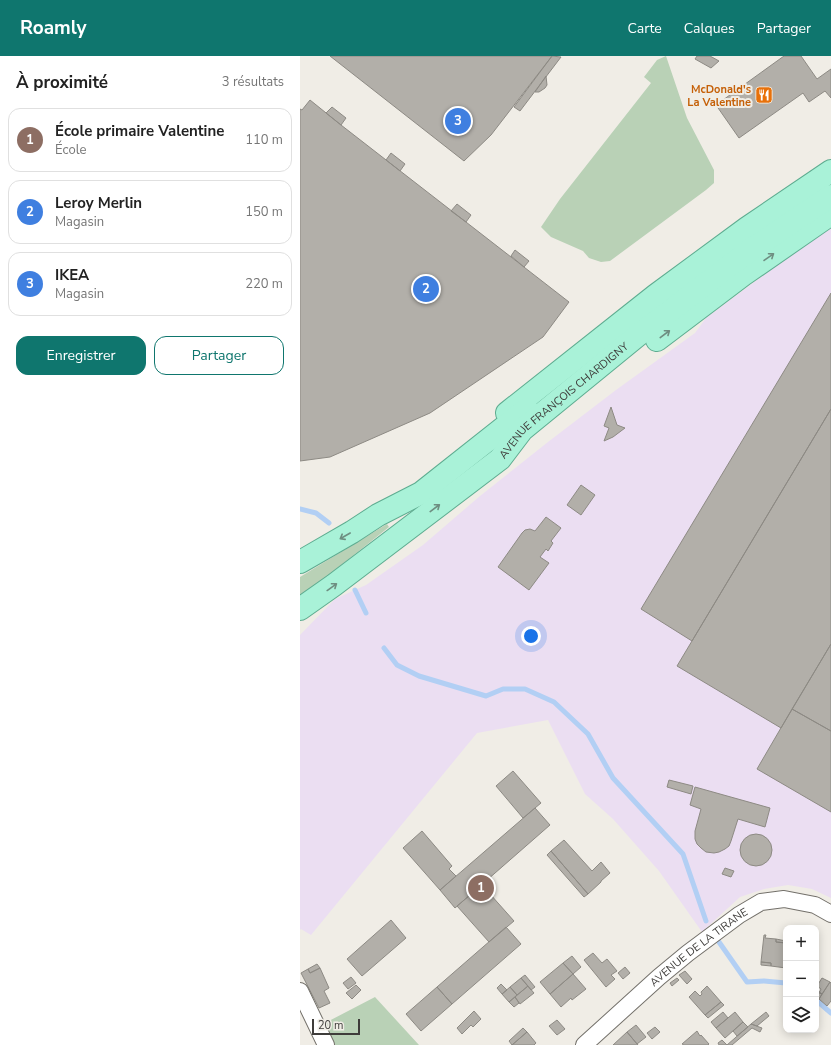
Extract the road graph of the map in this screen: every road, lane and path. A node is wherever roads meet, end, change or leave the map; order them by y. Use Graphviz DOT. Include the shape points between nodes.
graph roads {
  1 [pos="831,171"];
  2 [pos="831,186"];
  3 [pos="831,196"];
  4 [pos="831,214"];
  5 [pos="500,459"];
  6 [pos="378,515"];
  7 [pos="300,562"];
  8 [pos="300,609"];
  9 [pos="831,914"];
  10 [pos="300,991"];
  11 [pos="326,1045"];
  12 [pos="584,1045"];
  1 -- 6 [label="main road" via="747,228 656,295"];
  2 -- 6 [label="main road, AVENUE FRANÇOIS CHARDIGNY" via="744,243 421,493"];
  3 -- 5 [label="main road, AVENUE FRANÇOIS CHARDIGNY" via="749,251 637,336 522,430"];
  5 -- 4 [label="main road, one-way" via="743,275"];
  8 -- 5 [label="main road, AVENUE FRANÇOIS CHARDIGNY, one-way"];
  6 -- 7 [label="main road, AVENUE FRANÇOIS CHARDIGNY, one-way"];
  9 -- 12 [label="street, AVENUE DE LA TIRANE" via="815,906 784,899 761,902 688,953"];
  10 -- 11 [label="street"];
}
